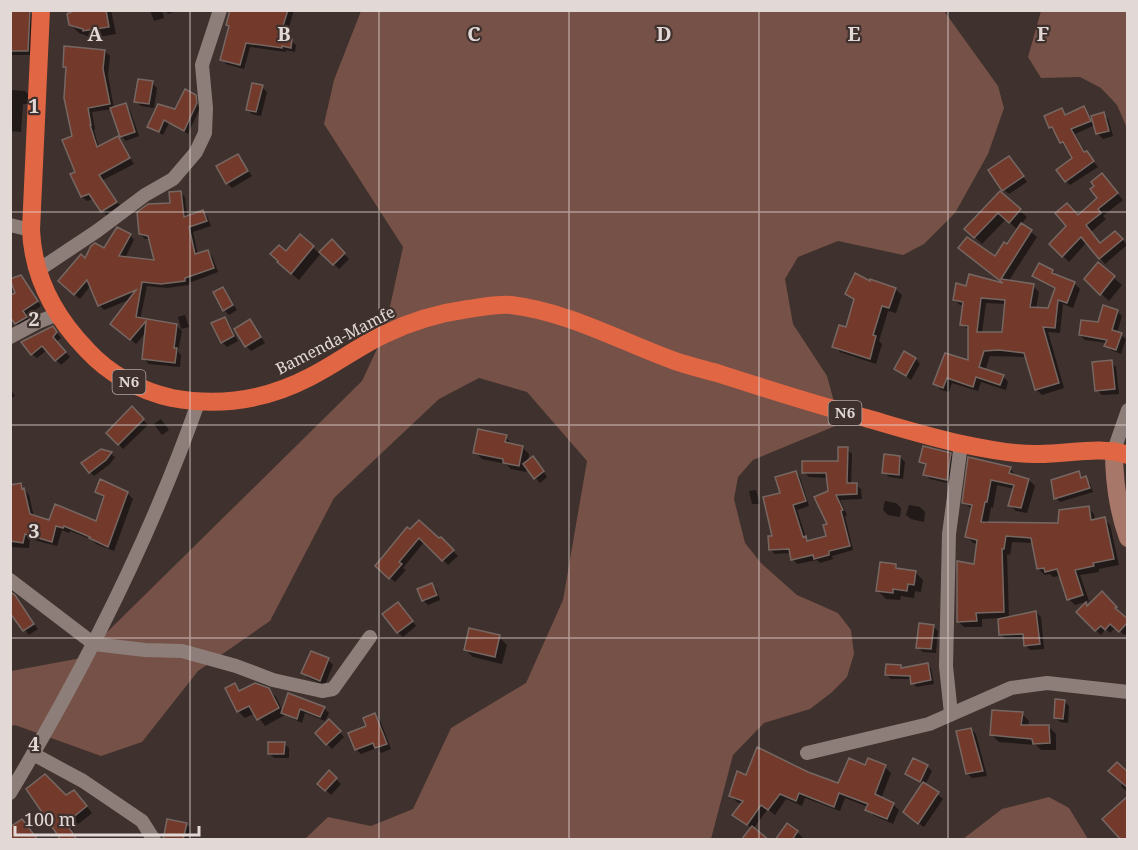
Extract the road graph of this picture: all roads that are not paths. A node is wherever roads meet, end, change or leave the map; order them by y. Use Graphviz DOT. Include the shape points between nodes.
graph roads {
  1 [pos="41,10"];
  2 [pos="220,10"];
  3 [pos="10,225"];
  4 [pos="31,230"];
  5 [pos="37,271"];
  6 [pos="58,314"];
  7 [pos="10,337"];
  8 [pos="198,403"];
  9 [pos="1128,410"];
  10 [pos="961,444"];
  11 [pos="1121,452"];
  12 [pos="1128,538"];
  13 [pos="10,580"];
  14 [pos="370,637"];
  15 [pos="94,644"];
  16 [pos="1128,692"];
  17 [pos="951,714"];
  18 [pos="807,753"];
  19 [pos="33,754"];
  20 [pos="10,793"];
  21 [pos="154,840"];
  1 -- 4 [label="highway, Bamenda-Mamfe / N6"];
  2 -- 5 [label="street" via="202,65 205,132 196,152 173,179"];
  3 -- 4 [label="street"];
  4 -- 5 [label="highway, Bamenda-Mamfe / N6"];
  5 -- 6 [label="highway, Bamenda-Mamfe / N6"];
  6 -- 7 [label="street"];
  6 -- 8 [label="highway, Bamenda-Mamfe / N6" via="93,357 116,375 163,396"];
  8 -- 10 [label="highway, Bamenda-Mamfe / N6" via="224,403 282,390 384,334 419,320 450,311 501,305 572,320 678,362 804,402"];
  8 -- 15 [label="street" via="147,532"];
  9 -- 11 [label="street"];
  10 -- 11 [label="highway, Bamenda-Mamfe / N6" via="1034,454"];
  10 -- 17 [label="street" via="949,534 946,666"];
  11 -- 12 [label="street" via="1115,493"];
  13 -- 15 [label="street"];
  14 -- 15 [label="street" via="333,689 322,691 273,681 182,651"];
  15 -- 19 [label="street"];
  16 -- 17 [label="street" via="1047,683 1011,688"];
  17 -- 18 [label="street" via="929,724"];
  19 -- 20 [label="street"];
  19 -- 21 [label="street" via="84,781 142,821"];
}
